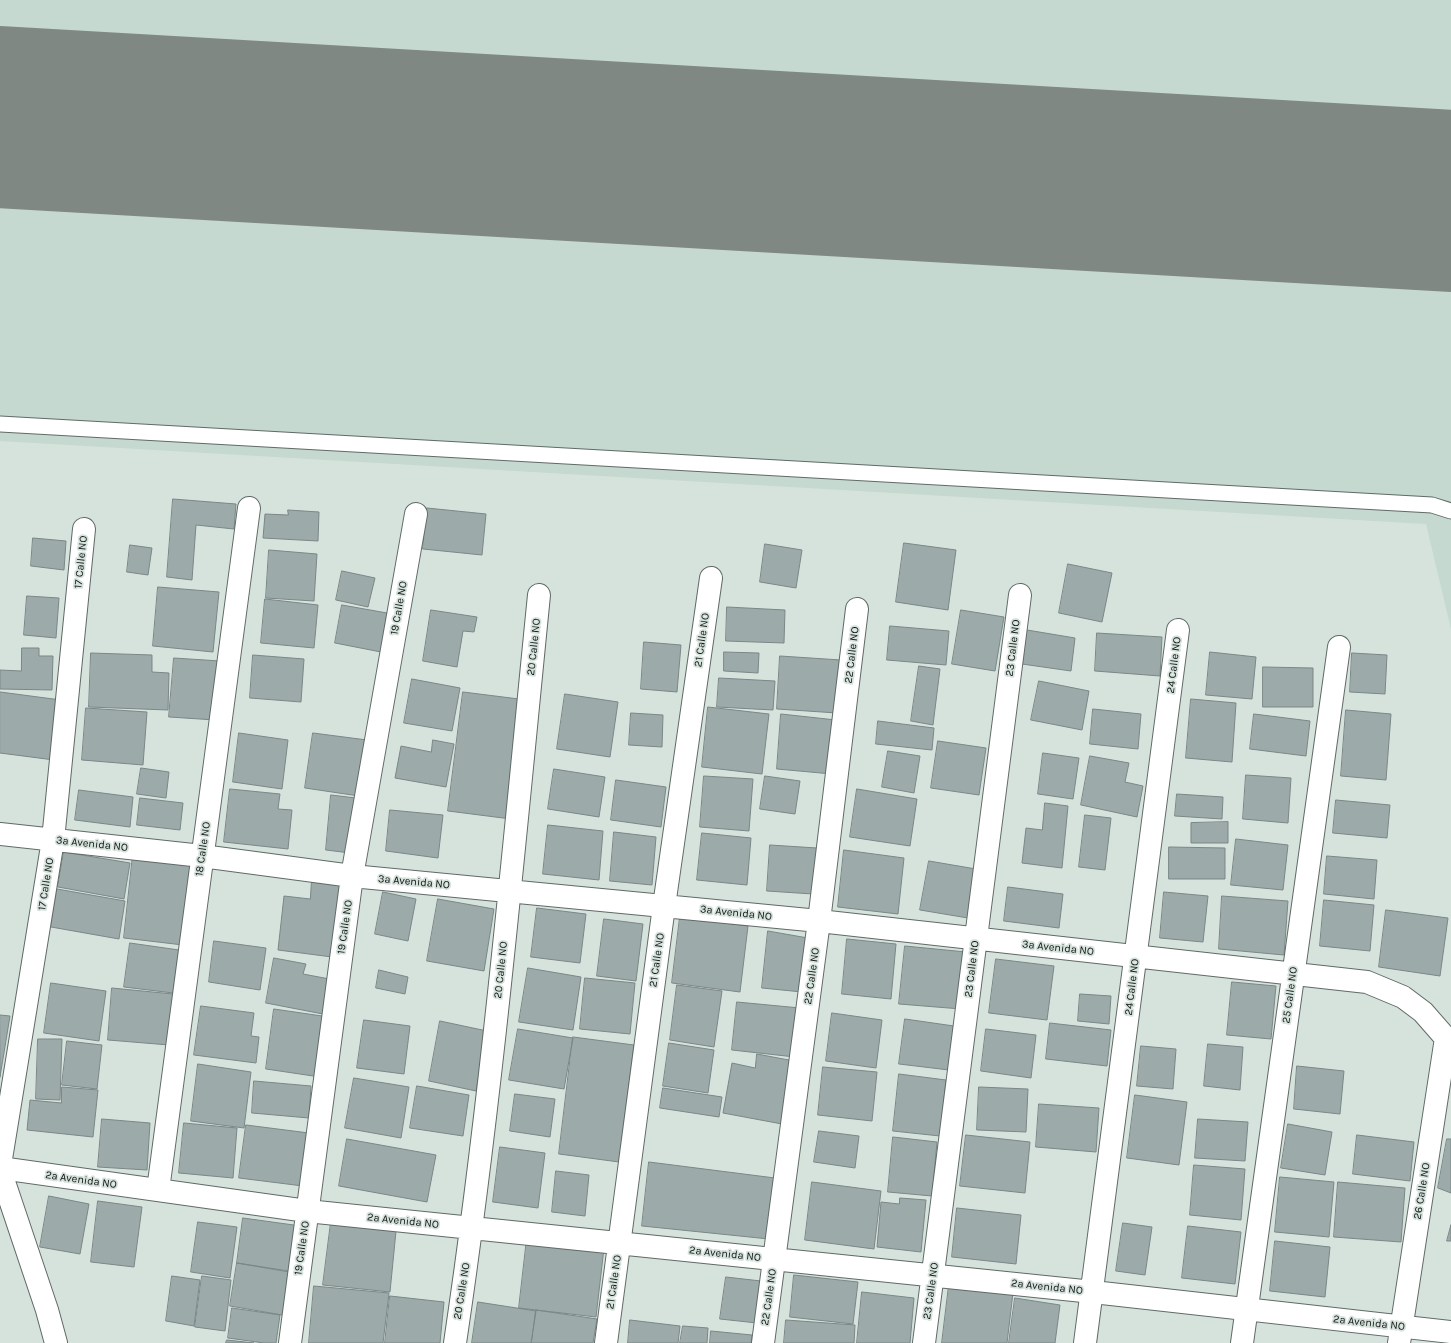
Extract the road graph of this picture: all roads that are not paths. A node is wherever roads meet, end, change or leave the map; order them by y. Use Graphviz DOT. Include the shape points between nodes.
graph roads {
  1 [pos="0,424"];
  2 [pos="248,508"];
  3 [pos="1451,511"];
  4 [pos="416,514"];
  5 [pos="84,529"];
  6 [pos="711,578"];
  7 [pos="539,595"];
  8 [pos="1020,595"];
  9 [pos="857,609"];
  10 [pos="1178,630"];
  11 [pos="1339,647"];
  12 [pos="0,834"];
  13 [pos="54,840"];
  14 [pos="202,856"];
  15 [pos="352,876"];
  16 [pos="510,891"];
  17 [pos="664,906"];
  18 [pos="820,921"];
  19 [pos="976,939"];
  20 [pos="1136,956"];
  21 [pos="1293,974"];
  22 [pos="1448,1041"];
  23 [pos="0,1165"];
  24 [pos="0,1169"];
  25 [pos="158,1190"];
  26 [pos="307,1211"];
  27 [pos="472,1228"];
  28 [pos="619,1243"];
  29 [pos="774,1259"];
  30 [pos="933,1276"];
  31 [pos="1093,1292"];
  32 [pos="1246,1310"];
  33 [pos="1451,1332"];
  34 [pos="1400,1334"];
  35 [pos="56,1343"];
  36 [pos="290,1343"];
  37 [pos="454,1343"];
  38 [pos="606,1343"];
  39 [pos="763,1343"];
  40 [pos="924,1343"];
  41 [pos="1085,1343"];
  42 [pos="1242,1343"];
  1 -- 3 [label="lane" via="1432,505"];
  2 -- 14 [label="street, 18 Calle NO"];
  4 -- 15 [label="street, 19 Calle NO"];
  5 -- 13 [label="street, 17 Calle NO"];
  6 -- 17 [label="street, 21 Calle NO"];
  7 -- 16 [label="street, 20 Calle NO"];
  8 -- 19 [label="street, 23 Calle NO"];
  9 -- 18 [label="street, 22 Calle NO"];
  10 -- 20 [label="street, 24 Calle NO"];
  11 -- 21 [label="street, 25 Calle NO"];
  12 -- 13 [label="street, 3a Avenida NO"];
  13 -- 14 [label="street, 3a Avenida NO"];
  13 -- 23 [label="street, 17 Calle NO"];
  14 -- 15 [label="street, 3a Avenida NO"];
  14 -- 25 [label="street, 18 Calle NO"];
  15 -- 16 [label="street, 3a Avenida NO"];
  15 -- 26 [label="street, 19 Calle NO"];
  16 -- 17 [label="street, 3a Avenida NO"];
  16 -- 27 [label="street, 20 Calle NO"];
  17 -- 18 [label="street, 3a Avenida NO"];
  17 -- 28 [label="street, 21 Calle NO"];
  18 -- 19 [label="street, 3a Avenida NO"];
  18 -- 29 [label="street, 22 Calle NO"];
  19 -- 20 [label="street, 3a Avenida NO"];
  19 -- 30 [label="street, 23 Calle NO"];
  20 -- 21 [label="street, 3a Avenida NO"];
  20 -- 31 [label="street, 24 Calle NO"];
  21 -- 22 [label="street, 3a Avenida NO" via="1366,982 1403,997 1423,1012"];
  21 -- 32 [label="street, 25 Calle NO"];
  22 -- 34 [label="street, 26 Calle NO"];
  24 -- 25 [label="street, 2a Avenida NO"];
  24 -- 35 [label="street"];
  25 -- 26 [label="street, 2a Avenida NO"];
  26 -- 27 [label="street, 2a Avenida NO"];
  26 -- 36 [label="street, 19 Calle NO"];
  27 -- 28 [label="street, 2a Avenida NO"];
  27 -- 37 [label="street, 20 Calle NO"];
  28 -- 29 [label="street, 2a Avenida NO"];
  28 -- 38 [label="street, 21 Calle NO"];
  29 -- 30 [label="street, 2a Avenida NO"];
  29 -- 39 [label="street, 22 Calle NO"];
  30 -- 31 [label="street, 2a Avenida NO"];
  30 -- 40 [label="street, 23 Calle NO"];
  31 -- 32 [label="street, 2a Avenida NO"];
  31 -- 41 [label="street, 24 Calle NO"];
  32 -- 34 [label="street, 2a Avenida NO"];
  32 -- 42 [label="street, 25 Calle NO"];
  33 -- 34 [label="street, 2a Avenida NO"];
}
